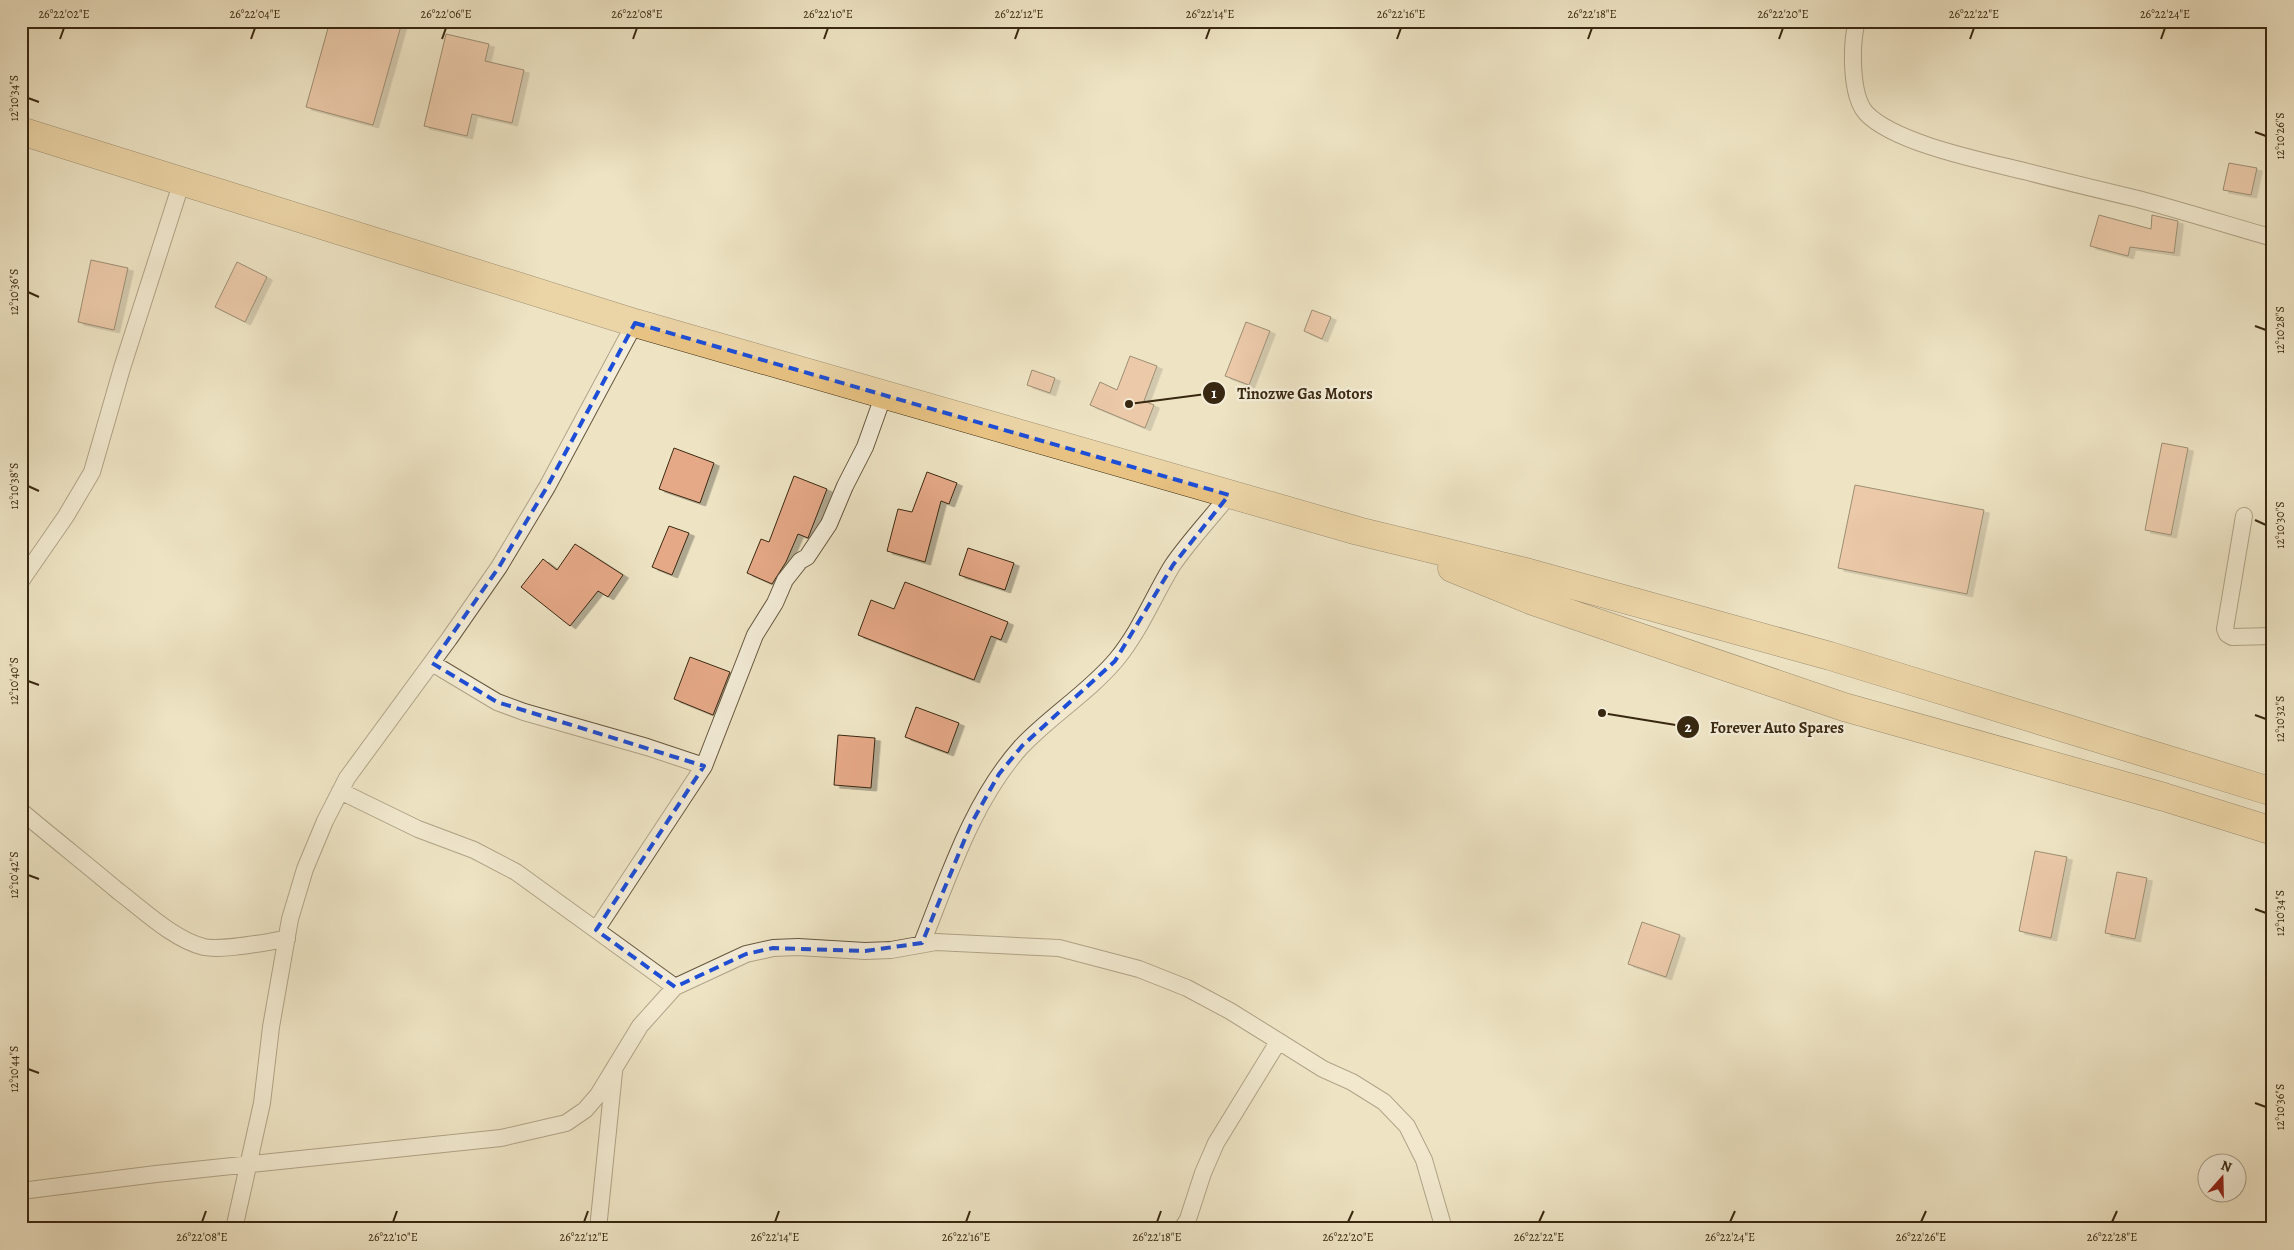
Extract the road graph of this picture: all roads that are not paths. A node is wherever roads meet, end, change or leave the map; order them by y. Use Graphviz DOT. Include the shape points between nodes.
graph roads {
  1 [pos="1857,21"];
  2 [pos="21,131"];
  3 [pos="182,181"];
  4 [pos="2273,238"];
  5 [pos="635,323"];
  6 [pos="884,394"];
  7 [pos="1229,495"];
  8 [pos="2244,516"];
  9 [pos="1358,531"];
  10 [pos="21,581"];
  11 [pos="2273,636"];
  12 [pos="432,663"];
  13 [pos="704,766"];
  14 [pos="340,791"];
  15 [pos="2273,792"];
  16 [pos="21,811"];
  17 [pos="2273,831"];
  18 [pos="596,930"];
  19 [pos="287,939"];
  20 [pos="922,943"];
  21 [pos="675,987"];
  22 [pos="1278,1042"];
  23 [pos="615,1067"];
  24 [pos="250,1164"];
  25 [pos="21,1191"];
  26 [pos="234,1229"];
  27 [pos="598,1229"];
  28 [pos="1182,1229"];
  29 [pos="1444,1229"];
  1 -- 4 [label="street" via="1853,51 1857,95 1864,111 1878,124 1937,148 2141,200"];
  2 -- 3 [label="highway"];
  3 -- 5 [label="highway"];
  3 -- 10 [label="street" via="92,472"];
  5 -- 6 [label="highway"];
  5 -- 12 [label="street" via="542,495 499,567"];
  6 -- 7 [label="highway"];
  6 -- 13 [label="street" via="865,447 829,524 807,557 785,580 755,635"];
  7 -- 9 [label="highway"];
  7 -- 20 [label="street" via="1173,565 1132,638 1115,661 1022,746 999,774 971,824"];
  8 -- 11 [label="street" via="2225,629 2232,637"];
  9 -- 15 [label="highway" via="1522,571 1830,656"];
  9 -- 17 [label="highway" via="1533,600 1844,707 2164,796"];
  12 -- 13 [label="street" via="497,702"];
  12 -- 14 [label="street"];
  13 -- 18 [label="street"];
  14 -- 18 [label="street" via="418,829 491,858 516,872"];
  14 -- 19 [label="street" via="305,869"];
  16 -- 19 [label="street" via="140,908 193,943 218,948"];
  18 -- 21 [label="street"];
  19 -- 24 [label="street"];
  20 -- 21 [label="street" via="891,950 865,951 773,948 746,954"];
  20 -- 22 [label="street" via="1059,948 1139,969 1188,988"];
  21 -- 23 [label="street" via="640,1026"];
  22 -- 28 [label="street" via="1216,1143"];
  22 -- 29 [label="street" via="1384,1102 1407,1126 1424,1160"];
  23 -- 24 [label="street" via="585,1110 566,1122 532,1132"];
  23 -- 27 [label="street"];
  24 -- 25 [label="street"];
  24 -- 26 [label="street"];
}
